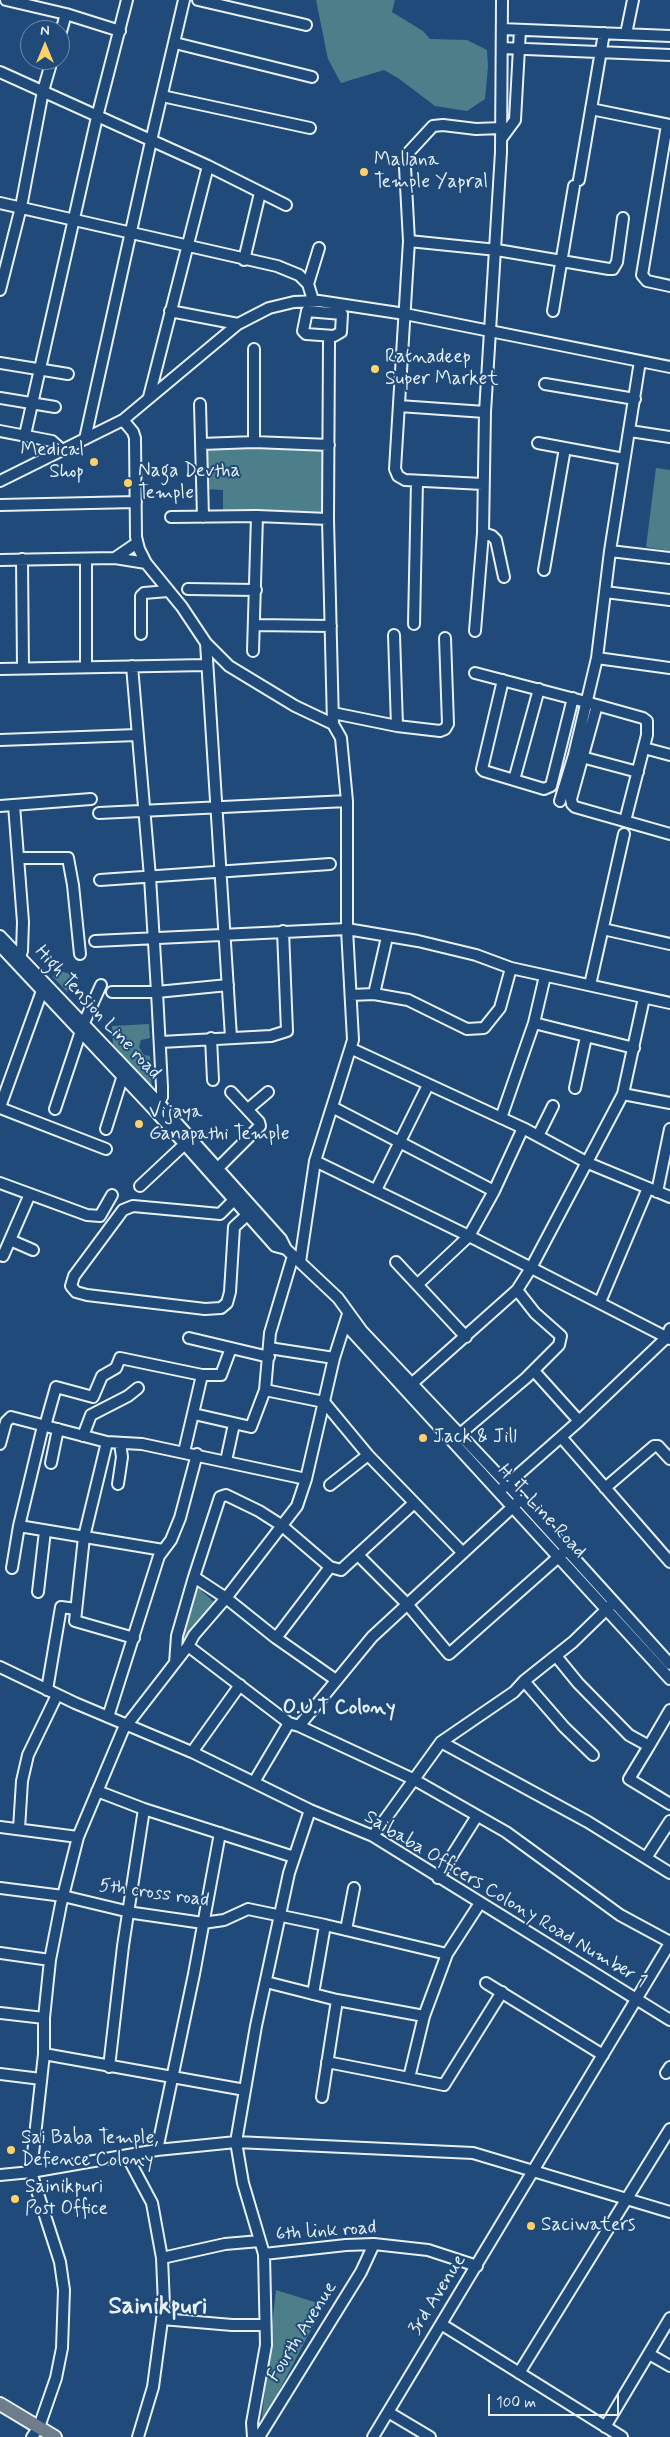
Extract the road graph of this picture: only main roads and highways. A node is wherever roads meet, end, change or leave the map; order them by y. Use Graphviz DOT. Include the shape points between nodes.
graph roads {
  1 [pos="0,2404"];
  2 [pos="36,2432"];
  3 [pos="55,2437"];
  1 -- 2 [label="main road"];
  2 -- 3 [label="main road"];
}
